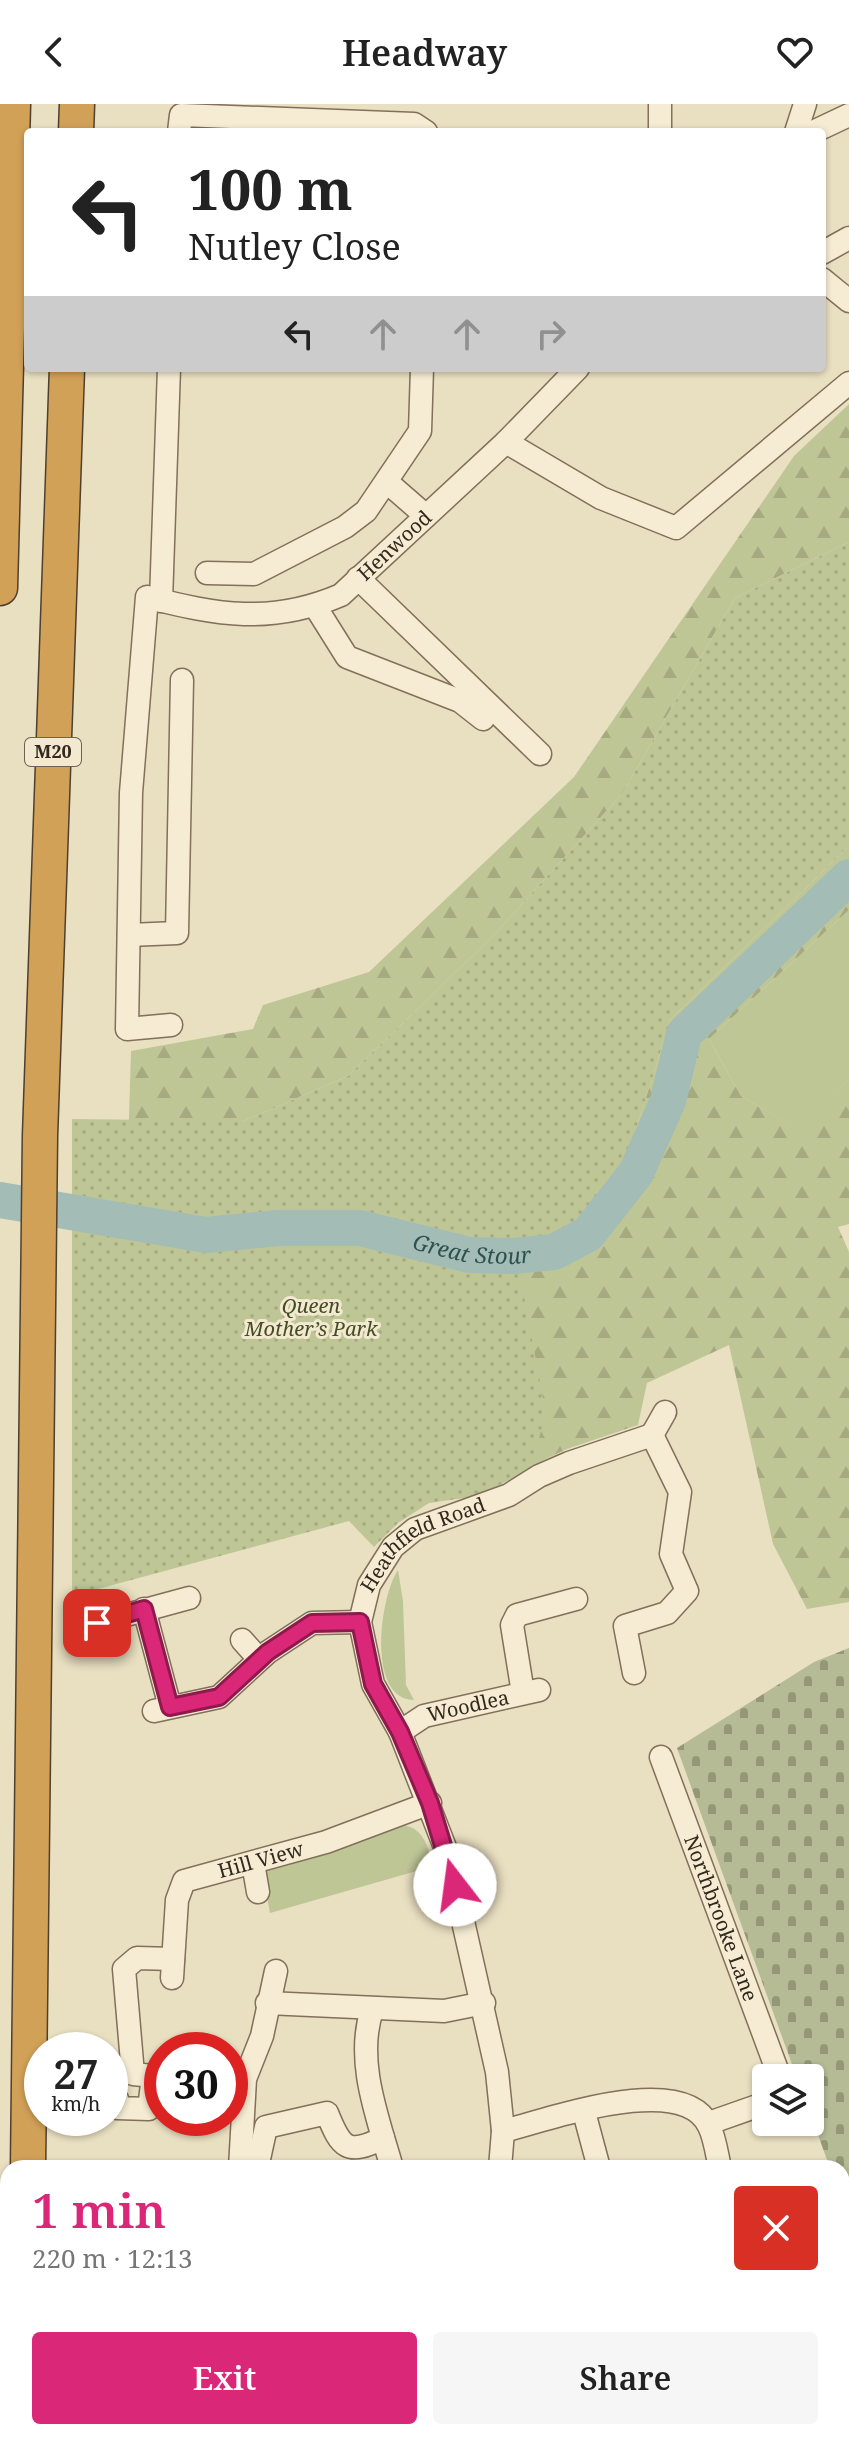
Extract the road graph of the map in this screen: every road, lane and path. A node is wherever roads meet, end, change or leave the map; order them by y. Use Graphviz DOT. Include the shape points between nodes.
graph roads {
  1 [pos="13,104"];
  2 [pos="77,104"];
  3 [pos="660,104"];
  4 [pos="805,104"];
  5 [pos="849,115"];
  6 [pos="76,128"];
  7 [pos="179,128"];
  8 [pos="420,128"];
  9 [pos="660,128"];
  10 [pos="797,128"];
  11 [pos="821,128"];
  12 [pos="849,238"];
  13 [pos="826,251"];
  14 [pos="826,282"];
  15 [pos="849,301"];
  16 [pos="67,372"];
  17 [pos="169,372"];
  18 [pos="422,372"];
  19 [pos="574,372"];
  20 [pos="849,383"];
  21 [pos="506,442"];
  22 [pos="387,482"];
  23 [pos="426,516"];
  24 [pos="207,573"];
  25 [pos="358,578"];
  26 [pos="0,588"];
  27 [pos="161,601"];
  28 [pos="315,606"];
  29 [pos="182,680"];
  30 [pos="483,719"];
  31 [pos="540,754"];
  32 [pos="129,935"];
  33 [pos="171,1025"];
  34 [pos="665,1412"];
  35 [pos="652,1435"];
  36 [pos="189,1598"];
  37 [pos="576,1599"];
  38 [pos="144,1609"];
  39 [pos="360,1622"];
  40 [pos="97,1623"];
  41 [pos="242,1640"];
  42 [pos="259,1659"];
  43 [pos="634,1673"];
  44 [pos="400,1732"];
  45 [pos="661,1757"];
  46 [pos="430,1803"];
  47 [pos="253,1863"];
  48 [pos="258,1892"];
  49 [pos="276,1971"];
  50 [pos="267,2003"];
  51 [pos="484,2003"];
  52 [pos="372,2010"];
  53 [pos="775,2064"];
  54 [pos="128,2108"];
  55 [pos="752,2108"];
  56 [pos="584,2112"];
  57 [pos="709,2123"];
  58 [pos="503,2131"];
  59 [pos="383,2138"];
  60 [pos="28,2160"];
  61 [pos="240,2160"];
  62 [pos="259,2160"];
  63 [pos="390,2160"];
  64 [pos="501,2160"];
  65 [pos="597,2160"];
  66 [pos="718,2160"];
  1 -- 26 [label="highway"];
  2 -- 6 [label="highway"];
  3 -- 9 [label="street"];
  4 -- 10 [label="street"];
  5 -- 11 [label="street"];
  7 -- 8 [label="street" via="181,115"];
  12 -- 13 [label="street"];
  14 -- 15 [label="street"];
  16 -- 60 [label="highway, M20" via="36,1304"];
  17 -- 27 [label="street"];
  18 -- 22 [label="street" via="420,431"];
  19 -- 21 [label="street, Henwood"];
  20 -- 21 [label="street" via="676,528 601,498"];
  21 -- 23 [label="street, Henwood"];
  22 -- 23 [label="street"];
  22 -- 24 [label="street" via="366,511 345,527 254,574"];
  23 -- 25 [label="street, Henwood"];
  25 -- 28 [label="street, Henwood" via="341,595"];
  25 -- 31 [label="street"];
  27 -- 28 [label="street, Henwood" via="205,613 247,616"];
  27 -- 32 [label="street" via="147,597 131,793"];
  28 -- 30 [label="street" via="347,657 460,701"];
  29 -- 32 [label="street" via="177,933"];
  32 -- 33 [label="street" via="127,1029"];
  34 -- 35 [label="street"];
  35 -- 39 [label="street, Heathfield Road" via="569,1463 509,1495 415,1529 393,1547 369,1585"];
  35 -- 43 [label="street" via="680,1492 671,1554 687,1591 667,1613 625,1626"];
  36 -- 38 [label="street"];
  37 -- 44 [label="street, Woodlea" via="517,1615 512,1625 531,1692 424,1716"];
  38 -- 40 [label="street"];
  38 -- 42 [label="street" via="162,1709 219,1697"];
  39 -- 42 [label="street" via="312,1623"];
  39 -- 44 [label="street, Heathfield Road" via="373,1684"];
  41 -- 42 [label="street"];
  44 -- 46 [label="street, Heathfield Road"];
  45 -- 53 [label="street, Northbrooke Lane"];
  46 -- 47 [label="street, Hill View"];
  46 -- 51 [label="street, Heathfield Road"];
  47 -- 48 [label="street"];
  47 -- 54 [label="street, Hill View" via="184,1881 177,1900 172,1968 137,1958 124,1969 133,2074 153,2076 149,2109"];
  49 -- 50 [label="street"];
  50 -- 52 [label="street"];
  50 -- 61 [label="street" via="262,2036 245,2079"];
  51 -- 52 [label="street" via="444,2011"];
  51 -- 58 [label="street, Heathfield Road"];
  52 -- 59 [label="street" via="364,2035"];
  55 -- 57 [label="street"];
  56 -- 57 [label="street" via="635,2098 670,2099"];
  56 -- 58 [label="street"];
  56 -- 65 [label="street"];
  57 -- 66 [label="street"];
  58 -- 64 [label="street, Heathfield Road"];
  59 -- 62 [label="street" via="361,2149 347,2147 338,2140 327,2113 266,2127"];
  59 -- 63 [label="street"];
}
